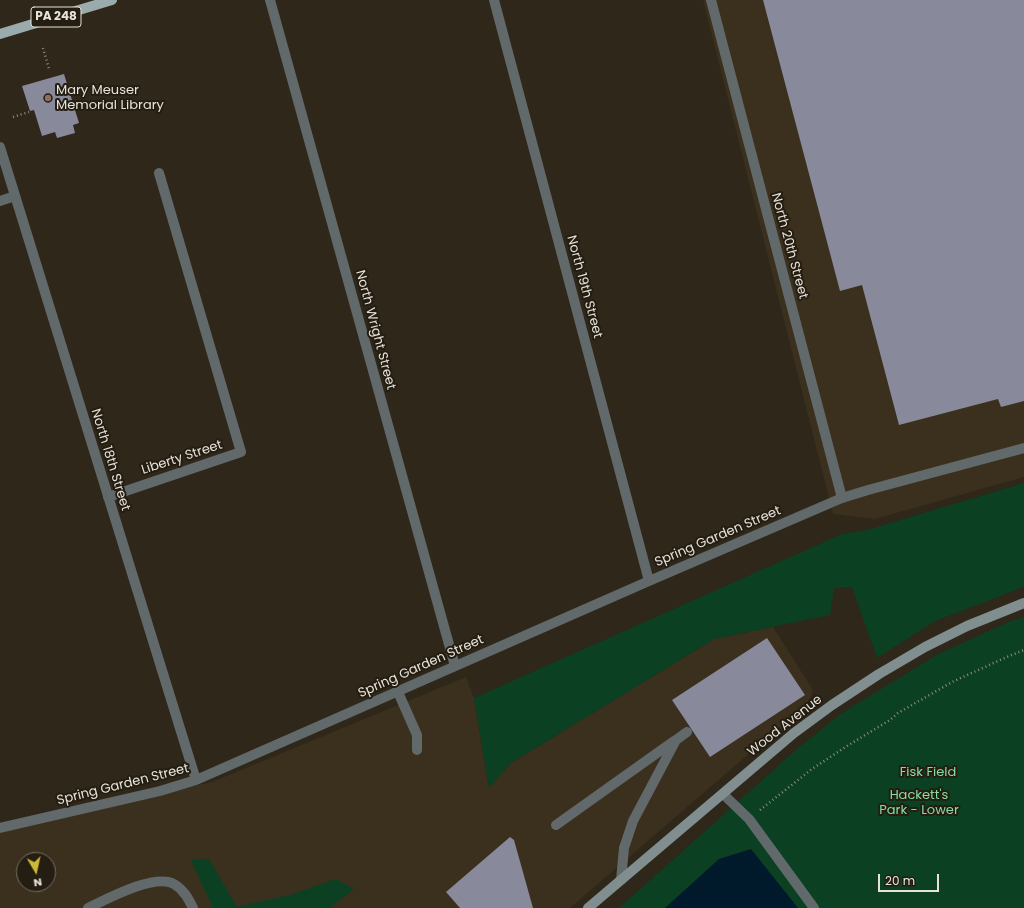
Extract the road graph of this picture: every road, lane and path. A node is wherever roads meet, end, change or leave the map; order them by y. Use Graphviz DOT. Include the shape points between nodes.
graph roads {
  1 [pos="112,0"];
  2 [pos="270,0"];
  3 [pos="494,0"];
  4 [pos="711,0"];
  5 [pos="0,34"];
  6 [pos="43,48"];
  7 [pos="50,68"];
  8 [pos="29,112"];
  9 [pos="14,117"];
  10 [pos="0,147"];
  11 [pos="159,173"];
  12 [pos="15,196"];
  13 [pos="0,201"];
  14 [pos="1024,448"];
  15 [pos="108,497"];
  16 [pos="842,498"];
  17 [pos="649,581"];
  18 [pos="1024,603"];
  19 [pos="1024,650"];
  20 [pos="455,666"];
  21 [pos="398,692"];
  22 [pos="687,732"];
  23 [pos="676,740"];
  24 [pos="417,750"];
  25 [pos="196,780"];
  26 [pos="723,794"];
  27 [pos="749,819"];
  28 [pos="556,825"];
  29 [pos="0,828"];
  30 [pos="621,880"];
  31 [pos="88,908"];
  32 [pos="193,908"];
  33 [pos="588,908"];
  34 [pos="814,908"];
  1 -- 5 [label="main road, PA 248"];
  2 -- 20 [label="street, North Wright Street"];
  3 -- 17 [label="street, North 19th Street"];
  4 -- 16 [label="street, North 20th Street"];
  6 -- 7 [label="path"];
  8 -- 9 [label="path"];
  10 -- 12 [label="street, North 18th Street"];
  11 -- 15 [label="street, Liberty Street" via="241,452"];
  12 -- 13 [label="street"];
  12 -- 15 [label="street, North 18th Street"];
  14 -- 16 [label="street, Spring Garden Street"];
  15 -- 25 [label="street, North 18th Street"];
  16 -- 17 [label="street, Spring Garden Street"];
  17 -- 20 [label="street, Spring Garden Street"];
  18 -- 26 [label="main road, Wood Avenue" via="967,626 879,674 794,733"];
  19 -- 27 [label="path" via="966,676 898,713 812,768"];
  20 -- 21 [label="street, Spring Garden Street"];
  21 -- 24 [label="street" via="416,735"];
  21 -- 25 [label="street, Spring Garden Street"];
  22 -- 23 [label="street"];
  23 -- 28 [label="street"];
  23 -- 30 [label="street" via="633,821 624,848"];
  25 -- 29 [label="street, Spring Garden Street" via="160,791"];
  26 -- 27 [label="street"];
  26 -- 30 [label="main road, Wood Avenue"];
  27 -- 34 [label="street"];
  30 -- 33 [label="main road, Wood Avenue"];
  31 -- 32 [label="street" via="125,891 156,881 173,884 185,893"];
}
